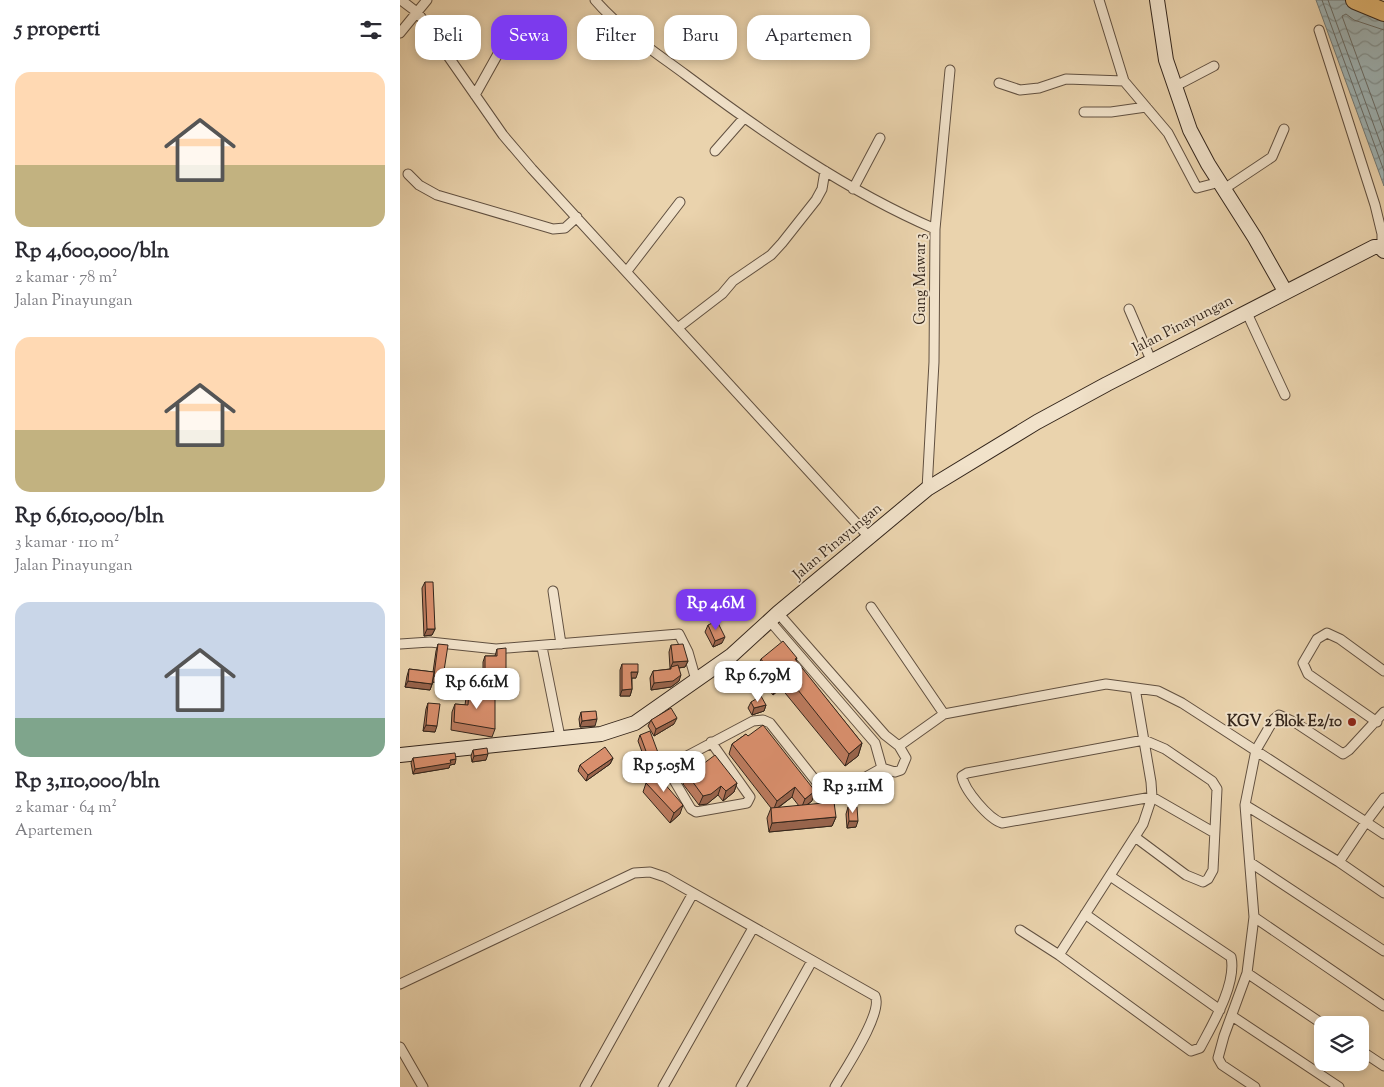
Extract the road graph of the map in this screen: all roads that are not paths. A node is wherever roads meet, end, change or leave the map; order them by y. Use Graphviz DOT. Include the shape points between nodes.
graph roads {
  1 [pos="401,0"];
  2 [pos="427,0"];
  3 [pos="596,0"];
  4 [pos="1099,0"];
  5 [pos="1157,0"];
  6 [pos="1355,0"];
  7 [pos="1384,12"];
  8 [pos="418,13"];
  9 [pos="1320,30"];
  10 [pos="400,33"];
  11 [pos="494,60"];
  12 [pos="1214,66"];
  13 [pos="950,70"];
  14 [pos="1124,81"];
  15 [pos="999,83"];
  16 [pos="1174,87"];
  17 [pos="475,95"];
  18 [pos="1146,107"];
  19 [pos="1084,112"];
  20 [pos="744,118"];
  21 [pos="1284,129"];
  22 [pos="880,138"];
  23 [pos="715,151"];
  24 [pos="825,171"];
  25 [pos="408,174"];
  26 [pos="1222,186"];
  27 [pos="853,189"];
  28 [pos="680,202"];
  29 [pos="577,217"];
  30 [pos="935,229"];
  31 [pos="1382,249"];
  32 [pos="626,271"];
  33 [pos="1285,291"];
  34 [pos="1129,309"];
  35 [pos="1246,311"];
  36 [pos="678,327"];
  37 [pos="1151,360"];
  38 [pos="1285,395"];
  39 [pos="927,489"];
  40 [pos="869,537"];
  41 [pos="553,591"];
  42 [pos="871,608"];
  43 [pos="773,617"];
  44 [pos="400,644"];
  45 [pos="561,644"];
  46 [pos="542,646"];
  47 [pos="1384,671"];
  48 [pos="696,680"];
  49 [pos="1134,688"];
  50 [pos="1384,712"];
  51 [pos="944,714"];
  52 [pos="1377,722"];
  53 [pos="880,729"];
  54 [pos="560,737"];
  55 [pos="871,737"];
  56 [pos="1144,740"];
  57 [pos="711,742"];
  58 [pos="899,746"];
  59 [pos="1256,750"];
  60 [pos="400,755"];
  61 [pos="882,768"];
  62 [pos="1152,797"];
  63 [pos="1384,798"];
  64 [pos="1245,805"];
  65 [pos="1366,822"];
  66 [pos="1213,832"];
  67 [pos="1384,834"];
  68 [pos="1135,837"];
  69 [pos="1339,862"];
  70 [pos="1251,863"];
  71 [pos="1110,876"];
  72 [pos="1384,893"];
  73 [pos="692,895"];
  74 [pos="1085,914"];
  75 [pos="1254,918"];
  76 [pos="752,928"];
  77 [pos="1020,930"];
  78 [pos="1384,951"];
  79 [pos="1059,955"];
  80 [pos="812,961"];
  81 [pos="1247,973"];
  82 [pos="400,984"];
  83 [pos="1384,1006"];
  84 [pos="1220,1010"];
  85 [pos="1232,1016"];
  86 [pos="1314,1018"];
  87 [pos="400,1047"];
  88 [pos="1369,1056"];
  89 [pos="1384,1066"];
  90 [pos="423,1087"];
  91 [pos="586,1087"];
  92 [pos="663,1087"];
  93 [pos="741,1087"];
  94 [pos="835,1087"];
  95 [pos="1254,1087"];
  96 [pos="1338,1087"];
  1 -- 8 [label="street"];
  2 -- 8 [label="street"];
  3 -- 20 [label="street" via="634,36"];
  4 -- 14 [label="street"];
  5 -- 16 [label="main road" via="1166,60"];
  6 -- 7 [label="highway"];
  8 -- 10 [label="street"];
  8 -- 17 [label="street"];
  9 -- 31 [label="street" via="1380,223"];
  11 -- 17 [label="street"];
  12 -- 16 [label="street"];
  13 -- 30 [label="street, Gang Mawar 3"];
  14 -- 15 [label="street" via="1066,78 1039,88 1020,90"];
  14 -- 18 [label="street"];
  16 -- 26 [label="main road" via="1190,130"];
  17 -- 29 [label="street" via="503,135"];
  18 -- 19 [label="street"];
  18 -- 26 [label="street" via="1168,133 1196,188"];
  20 -- 23 [label="street"];
  20 -- 24 [label="street"];
  21 -- 26 [label="street" via="1272,156"];
  22 -- 27 [label="street"];
  24 -- 27 [label="street"];
  24 -- 36 [label="street" via="816,200 771,255 733,281 722,294"];
  25 -- 29 [label="street" via="437,195 553,229 565,228"];
  26 -- 33 [label="main road"];
  27 -- 30 [label="street"];
  28 -- 32 [label="street"];
  29 -- 32 [label="street"];
  30 -- 39 [label="street, Gang Mawar 3" via="934,362"];
  31 -- 33 [label="main road, Jalan Pinayungan" via="1374,246"];
  32 -- 36 [label="street"];
  33 -- 35 [label="main road, Jalan Pinayungan"];
  34 -- 37 [label="street"];
  35 -- 37 [label="main road, Jalan Pinayungan"];
  35 -- 38 [label="street"];
  36 -- 40 [label="street"];
  37 -- 39 [label="main road, Jalan Pinayungan" via="1037,422"];
  39 -- 40 [label="main road, Jalan Pinayungan"];
  40 -- 43 [label="main road, Jalan Pinayungan"];
  41 -- 45 [label="street"];
  42 -- 51 [label="street"];
  43 -- 48 [label="main road, Jalan Pinayungan" via="732,655"];
  43 -- 53 [label="street"];
  43 -- 55 [label="street"];
  44 -- 46 [label="street" via="430,642 496,650"];
  45 -- 46 [label="street"];
  45 -- 48 [label="street" via="679,634"];
  46 -- 54 [label="street"];
  47 -- 52 [label="street" via="1327,633 1317,639 1303,663 1308,674"];
  48 -- 54 [label="main road, Jalan Pinayungan" via="635,723 601,734"];
  49 -- 51 [label="street" via="1106,684"];
  49 -- 56 [label="street"];
  49 -- 59 [label="street" via="1158,691 1182,703"];
  50 -- 52 [label="street"];
  51 -- 58 [label="street"];
  52 -- 59 [label="street" via="1343,754 1279,715"];
  53 -- 55 [label="street"];
  53 -- 58 [label="street"];
  54 -- 60 [label="main road, Jalan Pinayungan"];
  55 -- 61 [label="street"];
  56 -- 62 [label="street"];
  56 -- 62 [label="street" via="962,776 992,820 1002,823"];
  56 -- 66 [label="street" via="1165,749 1212,781 1217,789"];
  57 -- 57 [label="street" via="670,765 668,770 696,812 747,803 750,797"];
  57 -- 61 [label="street" via="753,720 770,723 823,790 830,794"];
  58 -- 61 [label="street" via="906,758 905,764 895,772"];
  59 -- 64 [label="street"];
  59 -- 65 [label="street"];
  62 -- 66 [label="street"];
  62 -- 68 [label="street"];
  63 -- 65 [label="street"];
  64 -- 69 [label="street"];
  64 -- 70 [label="street"];
  65 -- 67 [label="street"];
  65 -- 69 [label="street"];
  66 -- 68 [label="street" via="1213,870 1203,882 1186,875"];
  68 -- 71 [label="street"];
  69 -- 72 [label="street"];
  70 -- 75 [label="street"];
  70 -- 78 [label="street"];
  71 -- 74 [label="street"];
  71 -- 84 [label="street" via="1231,958 1233,967"];
  73 -- 76 [label="street"];
  73 -- 82 [label="street" via="665,877 634,873"];
  73 -- 91 [label="street"];
  74 -- 79 [label="street"];
  74 -- 84 [label="street"];
  75 -- 81 [label="street"];
  75 -- 83 [label="street"];
  76 -- 80 [label="street"];
  76 -- 92 [label="street"];
  77 -- 79 [label="street"];
  79 -- 84 [label="street" via="1191,1051 1200,1048"];
  80 -- 93 [label="street"];
  80 -- 94 [label="street" via="875,996 878,1002 872,1021"];
  81 -- 85 [label="street"];
  81 -- 86 [label="street"];
  85 -- 95 [label="street" via="1219,1062"];
  85 -- 96 [label="street"];
  87 -- 90 [label="street"];
  88 -- 89 [label="street"];
}
